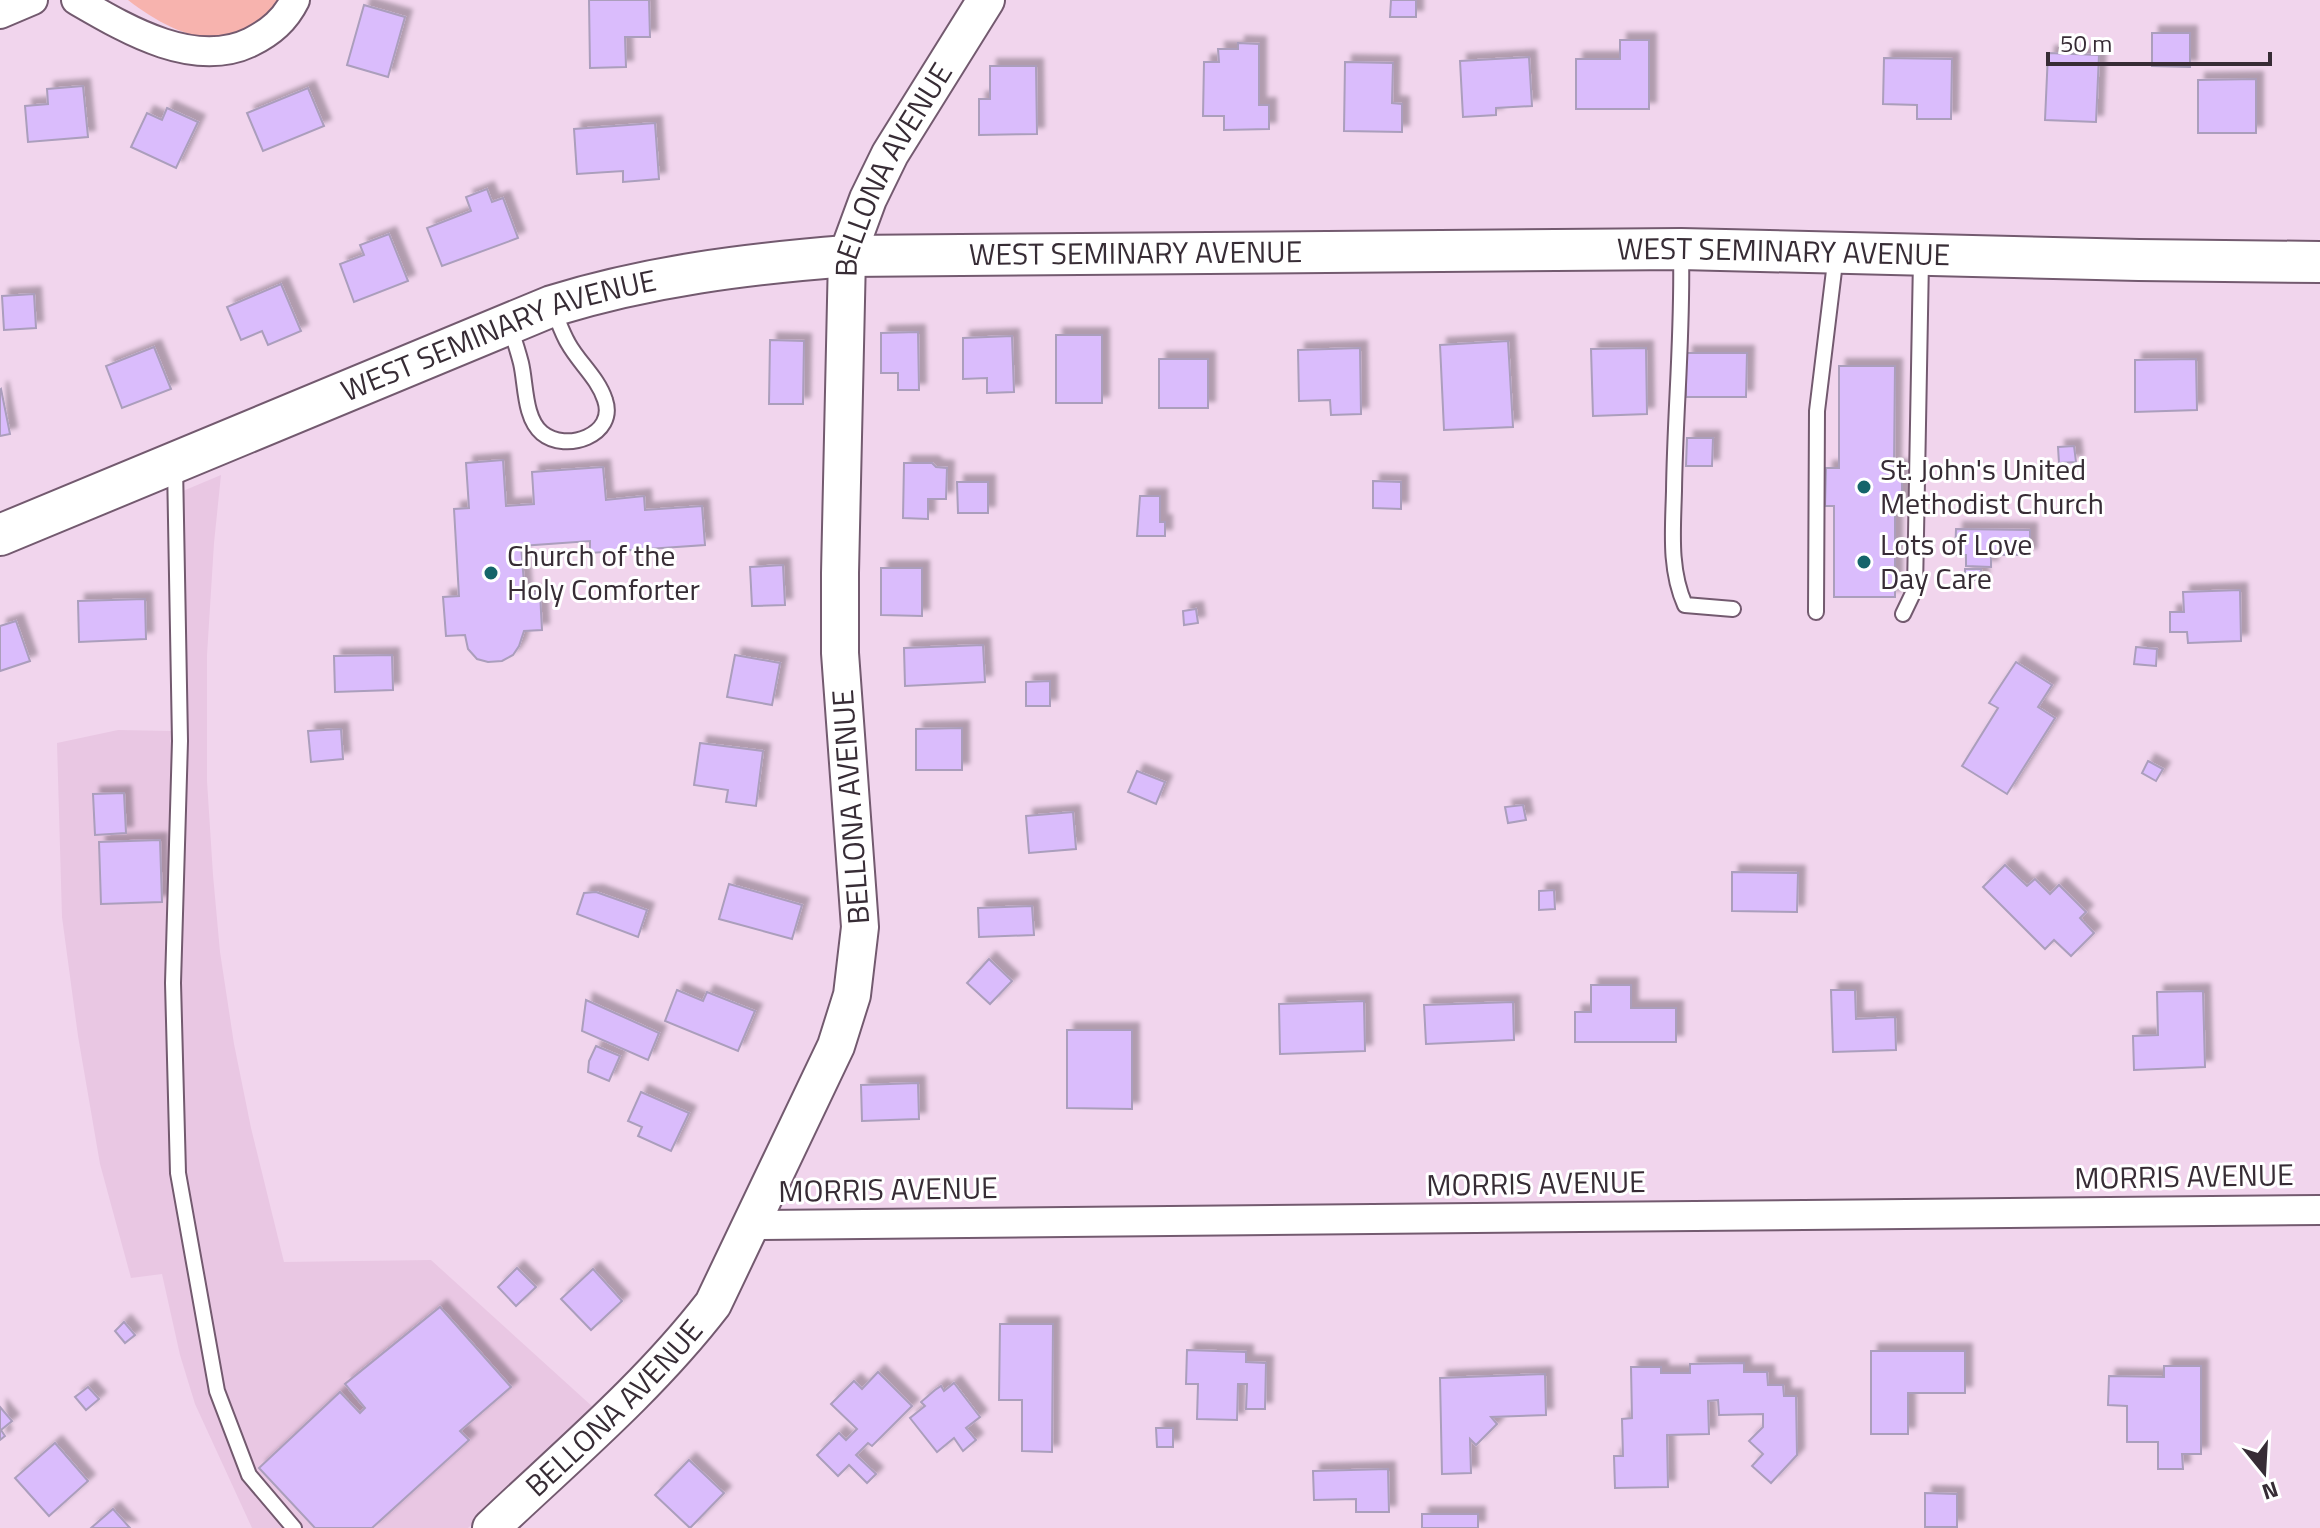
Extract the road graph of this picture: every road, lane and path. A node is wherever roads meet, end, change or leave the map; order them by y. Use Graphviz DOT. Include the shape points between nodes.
graph roads {
  1 [pos="33,0"];
  2 [pos="76,0"];
  3 [pos="295,0"];
  4 [pos="986,0"];
  5 [pos="0,14"];
  6 [pos="1681,249"];
  7 [pos="1836,253"];
  8 [pos="1921,255"];
  9 [pos="847,256"];
  10 [pos="2320,262"];
  11 [pos="552,306"];
  12 [pos="509,323"];
  13 [pos="175,464"];
  14 [pos="0,535"];
  15 [pos="1733,609"];
  16 [pos="1816,612"];
  17 [pos="1903,614"];
  18 [pos="2320,1210"];
  19 [pos="752,1225"];
  20 [pos="294,1528"];
  21 [pos="491,1528"];
  1 -- 5 [label="street"];
  2 -- 3 [label="street" via="163,43 212,53 268,34"];
  4 -- 9 [label="street, BELLONA AVENUE" via="890,154"];
  6 -- 7 [label="main road, WEST SEMINARY AVENUE"];
  6 -- 9 [label="main road, WEST SEMINARY AVENUE"];
  6 -- 15 [label="lane" via="1673,559 1685,605"];
  7 -- 8 [label="main road, WEST SEMINARY AVENUE"];
  7 -- 16 [label="lane" via="1817,411"];
  8 -- 10 [label="main road, WEST SEMINARY AVENUE"];
  8 -- 17 [label="lane" via="1915,589"];
  9 -- 11 [label="main road, WEST SEMINARY AVENUE" via="699,271"];
  9 -- 19 [label="street, BELLONA AVENUE" via="840,653 858,888 858,960 836,1046"];
  11 -- 12 [label="main road, WEST SEMINARY AVENUE"];
  11 -- 12 [label="lane" via="568,343 606,402 607,416 598,431 582,440 560,441 542,433 531,417"];
  12 -- 13 [label="main road, WEST SEMINARY AVENUE"];
  13 -- 14 [label="main road, WEST SEMINARY AVENUE"];
  13 -- 20 [label="lane" via="180,741 173,983 178,1173 217,1391 249,1475"];
  18 -- 19 [label="street, MORRIS AVENUE"];
  19 -- 21 [label="street, BELLONA AVENUE" via="713,1304 685,1341"];
}
